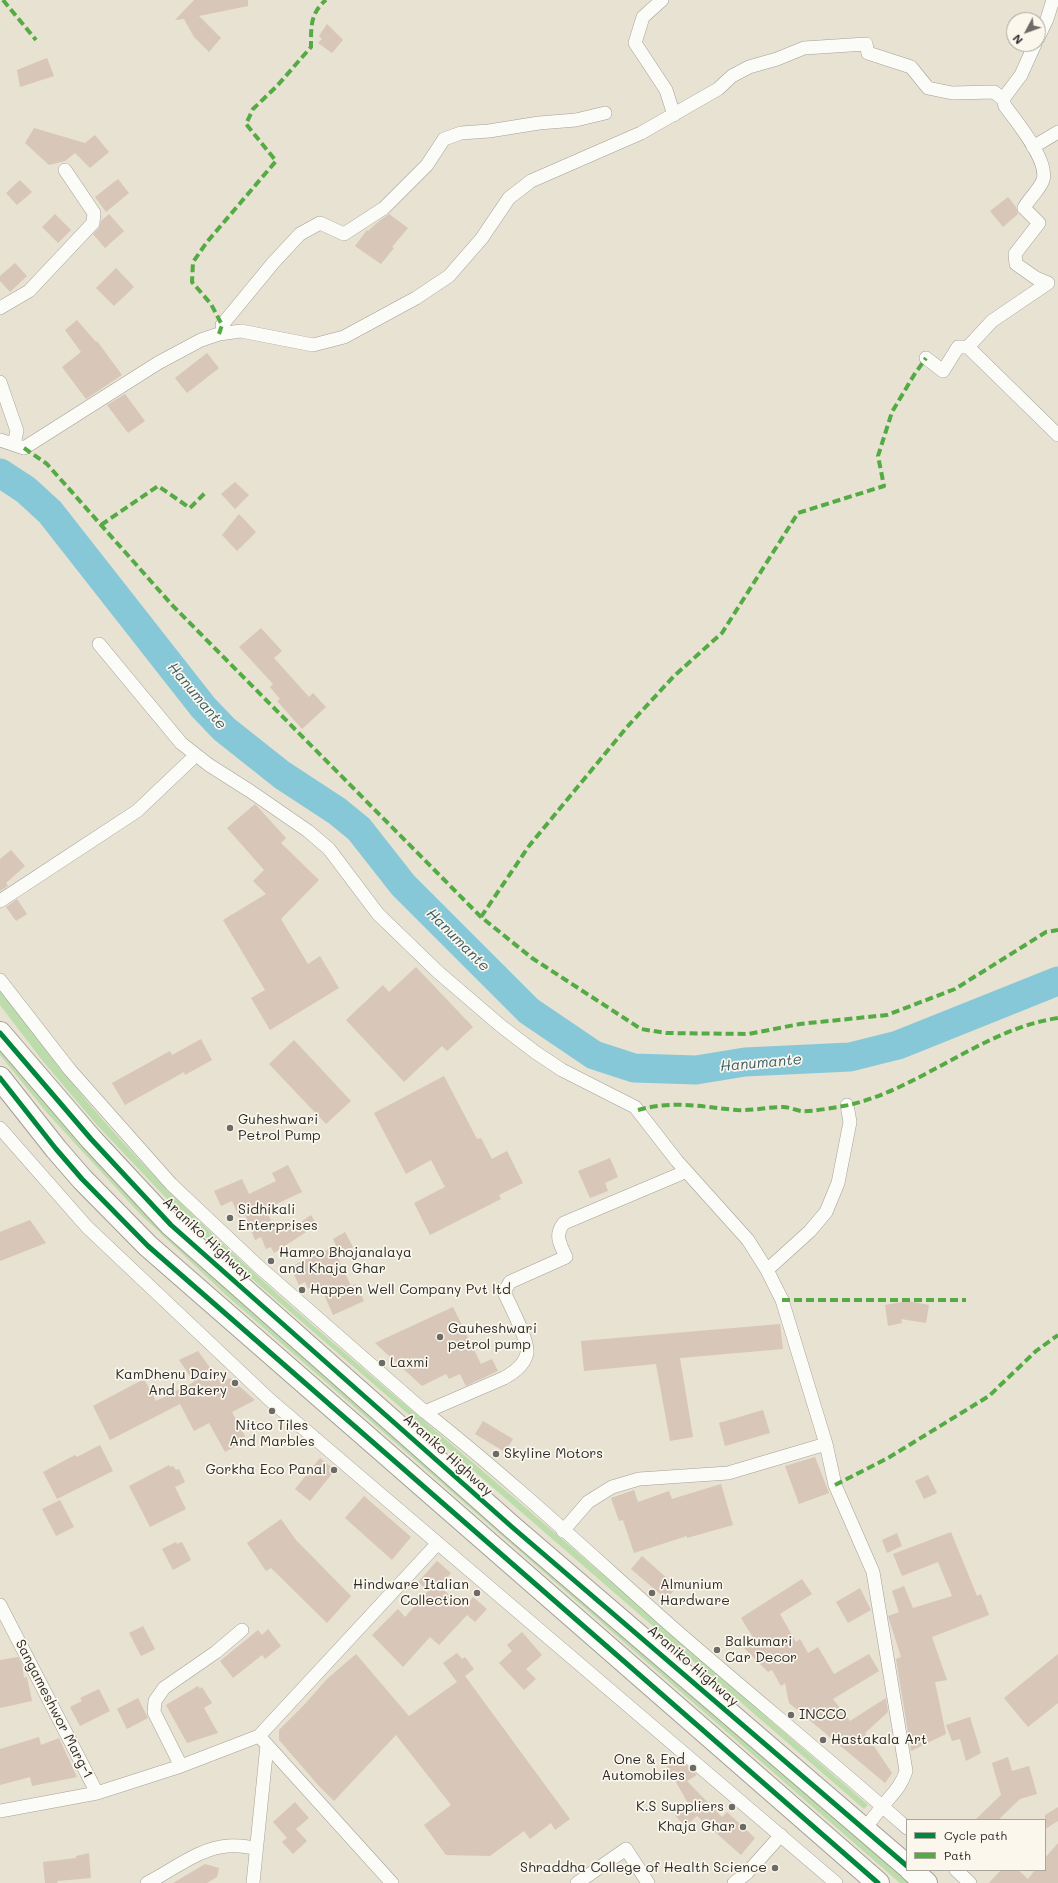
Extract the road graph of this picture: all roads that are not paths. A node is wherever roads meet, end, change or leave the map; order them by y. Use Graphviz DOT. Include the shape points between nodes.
graph roads {
  1 [pos="662,0"];
  2 [pos="1053,0"];
  3 [pos="1046,21"];
  4 [pos="1031,52"];
  5 [pos="1003,99"];
  6 [pos="605,113"];
  7 [pos="674,115"];
  8 [pos="1058,132"];
  9 [pos="1033,147"];
  10 [pos="65,170"];
  11 [pos="1053,286"];
  12 [pos="0,308"];
  13 [pos="222,325"];
  14 [pos="968,347"];
  15 [pos="926,358"];
  16 [pos="0,382"];
  17 [pos="1058,435"];
  18 [pos="0,440"];
  19 [pos="14,444"];
  20 [pos="99,644"];
  21 [pos="196,755"];
  22 [pos="0,901"];
  23 [pos="0,980"];
  24 [pos="0,1033"];
  25 [pos="0,1078"];
  26 [pos="847,1105"];
  27 [pos="0,1128"];
  28 [pos="684,1170"];
  29 [pos="767,1270"];
  30 [pos="425,1412"];
  31 [pos="826,1444"];
  32 [pos="563,1530"];
  33 [pos="438,1543"];
  34 [pos="0,1605"];
  35 [pos="242,1630"];
  36 [pos="263,1741"];
  37 [pos="181,1766"];
  38 [pos="97,1793"];
  39 [pos="882,1806"];
  40 [pos="0,1811"];
  41 [pos="906,1827"];
  42 [pos="864,1829"];
  43 [pos="781,1835"];
  44 [pos="256,1848"];
  45 [pos="906,1865"];
  46 [pos="912,1871"];
  47 [pos="957,1871"];
  48 [pos="255,1882"];
  49 [pos="147,1883"];
  50 [pos="392,1883"];
  51 [pos="577,1883"];
  52 [pos="648,1883"];
  53 [pos="734,1883"];
  54 [pos="836,1883"];
  55 [pos="878,1883"];
  56 [pos="926,1883"];
  57 [pos="970,1883"];
  1 -- 7 [label="street" via="643,17 635,43 666,90"];
  2 -- 3 [label="street"];
  4 -- 5 [label="street" via="1021,75"];
  5 -- 7 [label="street" via="994,92 952,93 928,88 911,67 868,53 866,44 804,48 749,67 732,76 718,90"];
  5 -- 9 [label="street" via="1005,106"];
  6 -- 13 [label="street" via="576,120 461,133 444,138 428,165 384,208 344,234 320,223 300,234"];
  7 -- 19 [label="street" via="642,133 531,180 509,198 482,238 449,276 416,298 344,337 313,345 241,331 219,334 158,363 24,448"];
  8 -- 9 [label="street"];
  9 -- 11 [label="street" via="1042,165 1043,178 1024,208 1039,223 1015,254 1016,264"];
  10 -- 12 [label="street" via="94,213 93,223 29,291"];
  11 -- 14 [label="street" via="992,321"];
  14 -- 15 [label="street" via="958,347 944,371"];
  14 -- 17 [label="street"];
  16 -- 19 [label="street" via="17,431"];
  18 -- 19 [label="street"];
  20 -- 21 [label="street" via="170,731"];
  21 -- 22 [label="street" via="136,811"];
  21 -- 28 [label="street" via="308,831 328,849 391,929 501,1026 562,1070 635,1107"];
  23 -- 30 [label="street" via="70,1070 171,1184 258,1265"];
  24 -- 42 [label="highway, Araniko Highway" via="91,1139 171,1225 512,1527"];
  25 -- 55 [label="highway" via="82,1179 148,1246"];
  26 -- 29 [label="street" via="850,1122 838,1183 826,1212 810,1231"];
  27 -- 33 [label="street" via="87,1227 140,1278 270,1400"];
  28 -- 29 [label="street" via="748,1240"];
  28 -- 30 [label="street" via="680,1174 564,1223 559,1229 558,1237 566,1257 510,1282 504,1292 527,1344 527,1354 522,1363 504,1378"];
  29 -- 31 [label="street" via="782,1300"];
  30 -- 32 [label="street"];
  31 -- 32 [label="street" via="728,1474 639,1479 612,1487 588,1502"];
  31 -- 39 [label="street" via="835,1485 872,1572 905,1763 903,1782"];
  32 -- 39 [label="street" via="696,1648"];
  33 -- 36 [label="street"];
  33 -- 43 [label="street"];
  34 -- 38 [label="street, Sangameshwor Marg-1"];
  35 -- 37 [label="street" via="216,1652 164,1688 154,1701 154,1712"];
  36 -- 37 [label="street"];
  36 -- 44 [label="street"];
  36 -- 50 [label="street"];
  37 -- 38 [label="street"];
  38 -- 40 [label="street"];
  39 -- 41 [label="street"];
  39 -- 42 [label="street"];
  42 -- 45 [label="highway, Araniko Highway"];
  43 -- 53 [label="street" via="747,1873"];
  43 -- 54 [label="street"];
  44 -- 48 [label="street"];
  44 -- 49 [label="street" via="214,1848"];
  46 -- 56 [label="highway"];
  47 -- 57 [label="street"];
  51 -- 52 [label="street" via="626,1849"];
}
